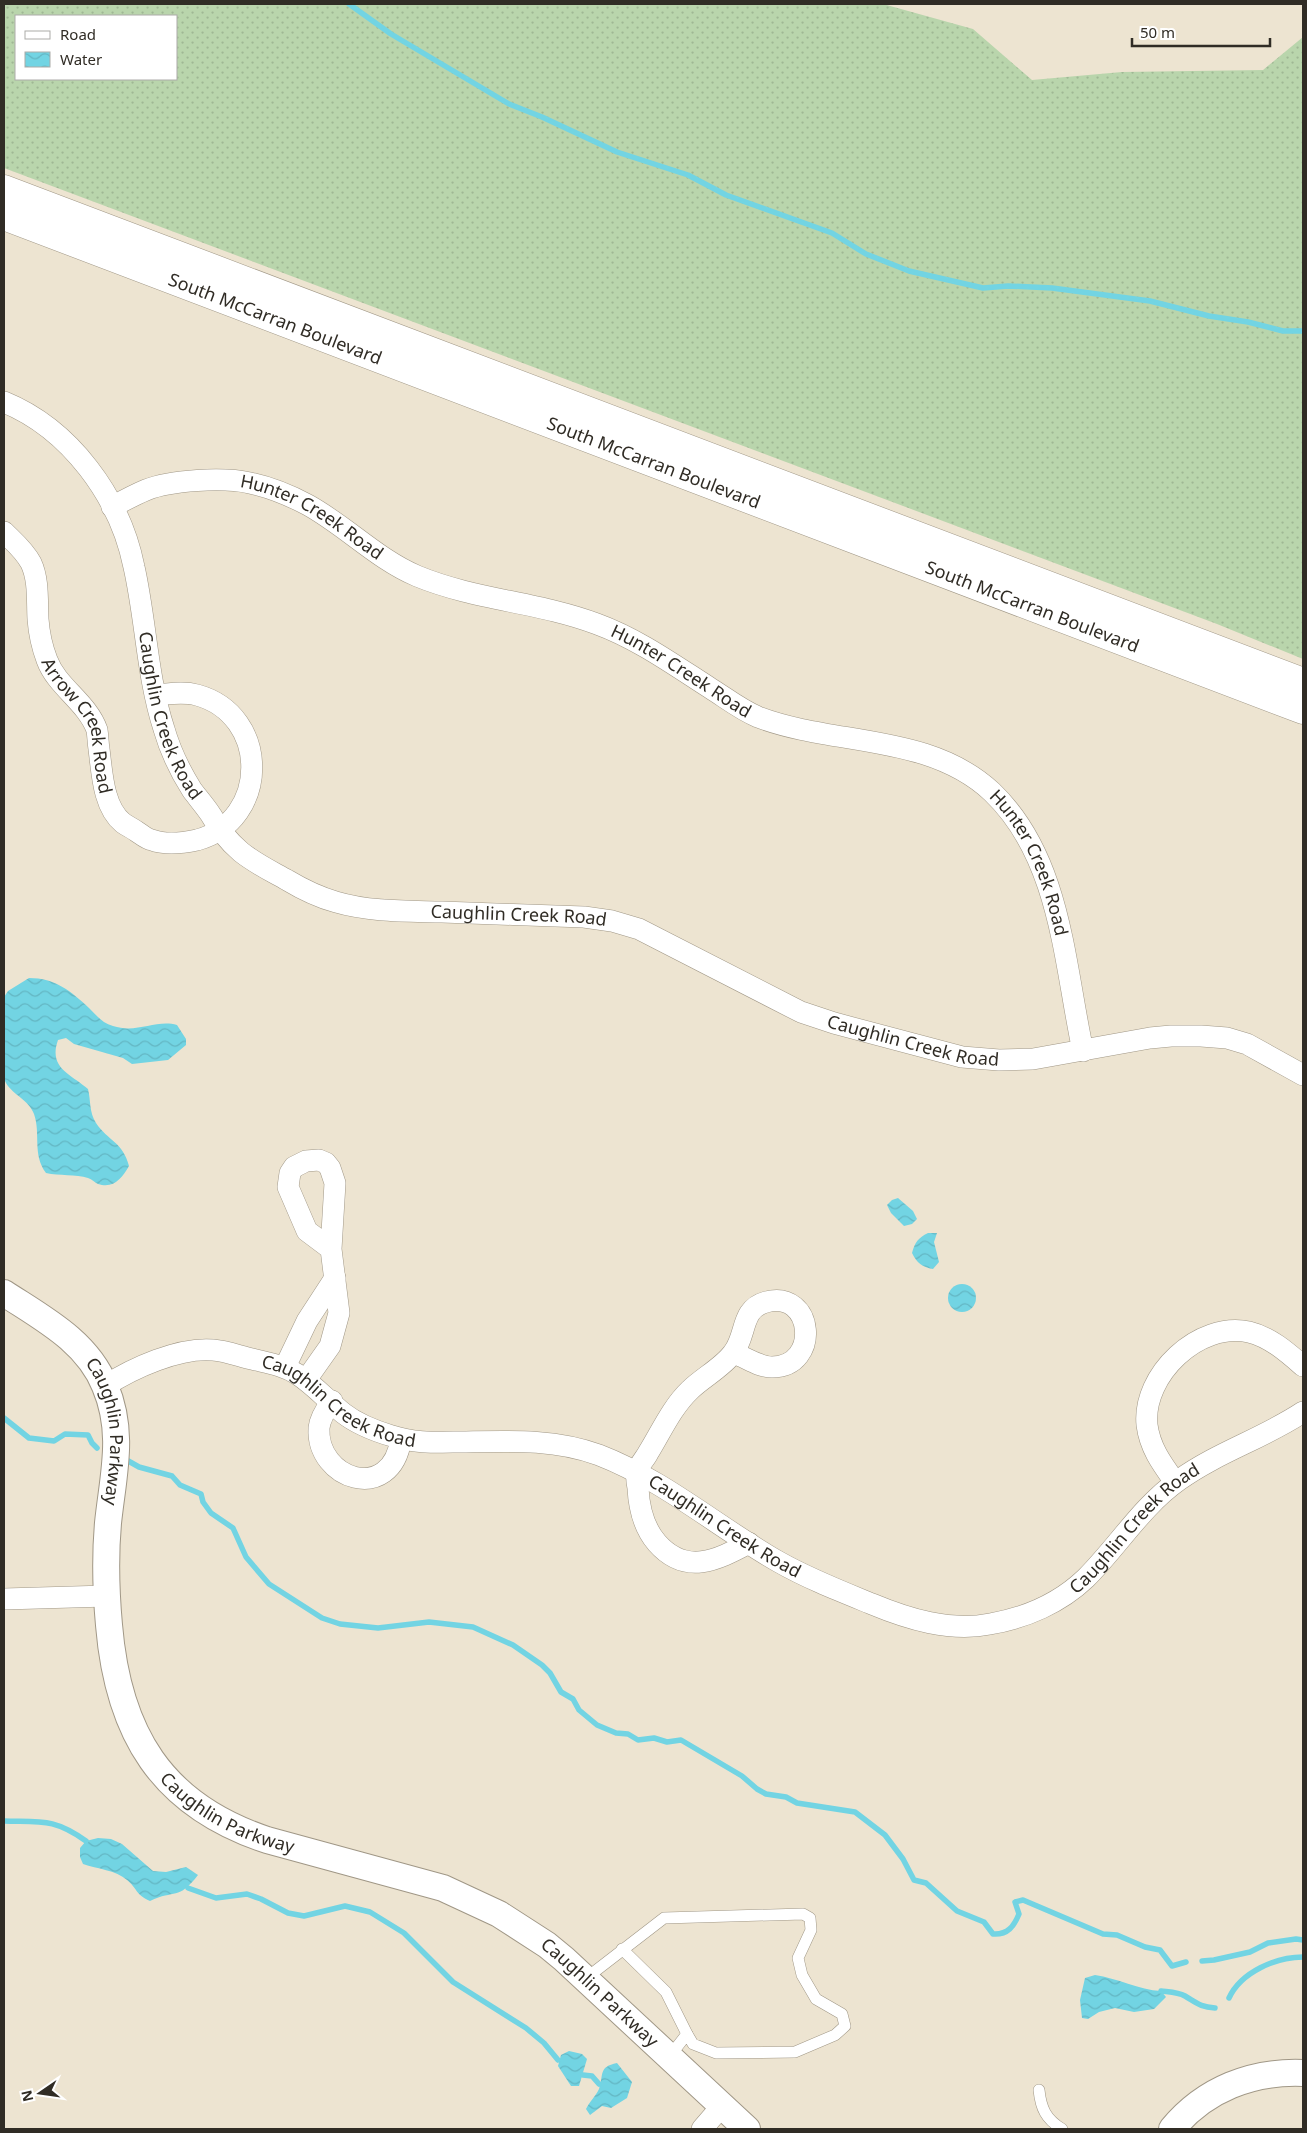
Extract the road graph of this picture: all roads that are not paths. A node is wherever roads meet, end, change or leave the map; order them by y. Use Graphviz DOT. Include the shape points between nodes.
graph roads {
  1 [pos="4,189"];
  2 [pos="4,216"];
  3 [pos="4,402"];
  4 [pos="112,506"];
  5 [pos="4,532"];
  6 [pos="1303,682"];
  7 [pos="156,695"];
  8 [pos="1303,710"];
  9 [pos="220,831"];
  10 [pos="1083,1051"];
  11 [pos="1303,1075"];
  12 [pos="331,1249"];
  13 [pos="335,1278"];
  14 [pos="4,1293"];
  15 [pos="734,1353"];
  16 [pos="1303,1366"];
  17 [pos="285,1367"];
  18 [pos="306,1380"];
  19 [pos="105,1386"];
  20 [pos="332,1401"];
  21 [pos="1303,1412"];
  22 [pos="401,1439"];
  23 [pos="637,1472"];
  24 [pos="1175,1482"];
  25 [pos="749,1543"];
  26 [pos="107,1596"];
  27 [pos="4,1599"];
  28 [pos="622,1949"];
  29 [pos="585,1979"];
  30 [pos="687,2034"];
  31 [pos="669,2057"];
  32 [pos="1303,2073"];
  33 [pos="1040,2090"];
  34 [pos="721,2107"];
  35 [pos="702,2129"];
  36 [pos="747,2129"];
  37 [pos="1062,2129"];
  38 [pos="1172,2129"];
  1 -- 6 [label="main road, South McCarran Boulevard"];
  2 -- 8 [label="main road, South McCarran Boulevard"];
  3 -- 4 [label="street, Caughlin Creek Road" via="25,410 52,431 79,457"];
  4 -- 7 [label="street, Caughlin Creek Road" via="134,566"];
  4 -- 10 [label="street, Hunter Creek Road" via="149,489 172,484 227,480 251,483 308,505 386,560 417,576 452,588 597,624 658,655 748,713 806,731 912,750 939,758 967,772 1011,812 1042,867 1055,910"];
  5 -- 9 [label="street, Arrow Creek Road" via="22,548 32,565 42,644 48,663 61,683 83,706 97,730 110,806 122,822 151,840 187,842"];
  7 -- 9 [label="street, Caughlin Creek Road" via="163,729 176,760"];
  7 -- 9 [label="street" via="196,695 214,702 229,713 248,743 253,761 252,782 235,817"];
  9 -- 10 [label="street, Caughlin Creek Road" via="268,872 334,902 370,910 584,917 612,921 639,929 801,1012 834,1023 962,1057 1034,1059"];
  10 -- 11 [label="street, Caughlin Creek Road" via="1171,1036 1227,1038 1265,1052"];
  12 -- 13 [label="street"];
  13 -- 17 [label="street" via="307,1321"];
  13 -- 18 [label="street" via="339,1313 334,1338"];
  14 -- 19 [label="street, Caughlin Parkway" via="71,1339 90,1360"];
  15 -- 23 [label="street" via="679,1401"];
  16 -- 24 [label="street" via="1267,1338 1248,1332 1228,1330 1212,1334 1196,1340 1181,1352 1155,1387 1147,1423 1157,1458"];
  17 -- 18 [label="street, Caughlin Creek Road"];
  17 -- 19 [label="street, Caughlin Creek Road" via="215,1350 194,1350 172,1355"];
  18 -- 20 [label="street, Caughlin Creek Road"];
  19 -- 26 [label="street, Caughlin Parkway" via="117,1437 108,1524"];
  20 -- 22 [label="street, Caughlin Creek Road" via="359,1423"];
  20 -- 22 [label="street" via="322,1418 320,1437 328,1457 347,1475 363,1480 385,1471 396,1458"];
  21 -- 24 [label="street, Caughlin Creek Road" via="1201,1464"];
  22 -- 23 [label="street, Caughlin Creek Road" via="411,1442 555,1443 596,1454"];
  23 -- 25 [label="street, Caughlin Creek Road"];
  23 -- 25 [label="street" via="638,1499 648,1532 672,1556 683,1561 710,1562"];
  24 -- 25 [label="street, Caughlin Creek Road" via="1085,1578 1064,1595 1039,1610 985,1625 952,1626 924,1622 884,1609 813,1580"];
  26 -- 27 [label="street"];
  26 -- 29 [label="street, Caughlin Parkway" via="115,1674 132,1727 158,1768 191,1803 223,1823 253,1836 460,1895 532,1934"];
  28 -- 29 [label="lane"];
  28 -- 30 [label="lane" via="666,1992"];
  28 -- 30 [label="lane" via="664,1918 803,1914 810,1918 811,1930 798,1958 802,1975 816,1999 842,2014 845,2026 835,2035 795,2052 716,2054 693,2044"];
  29 -- 31 [label="street, Caughlin Parkway"];
  30 -- 31 [label="lane"];
  31 -- 34 [label="street, Caughlin Parkway"];
  32 -- 38 [label="street" via="1270,2074 1236,2082 1189,2110"];
  33 -- 37 [label="lane" via="1040,2105 1046,2117"];
  34 -- 35 [label="street"];
  34 -- 36 [label="street, Caughlin Parkway"];
}
